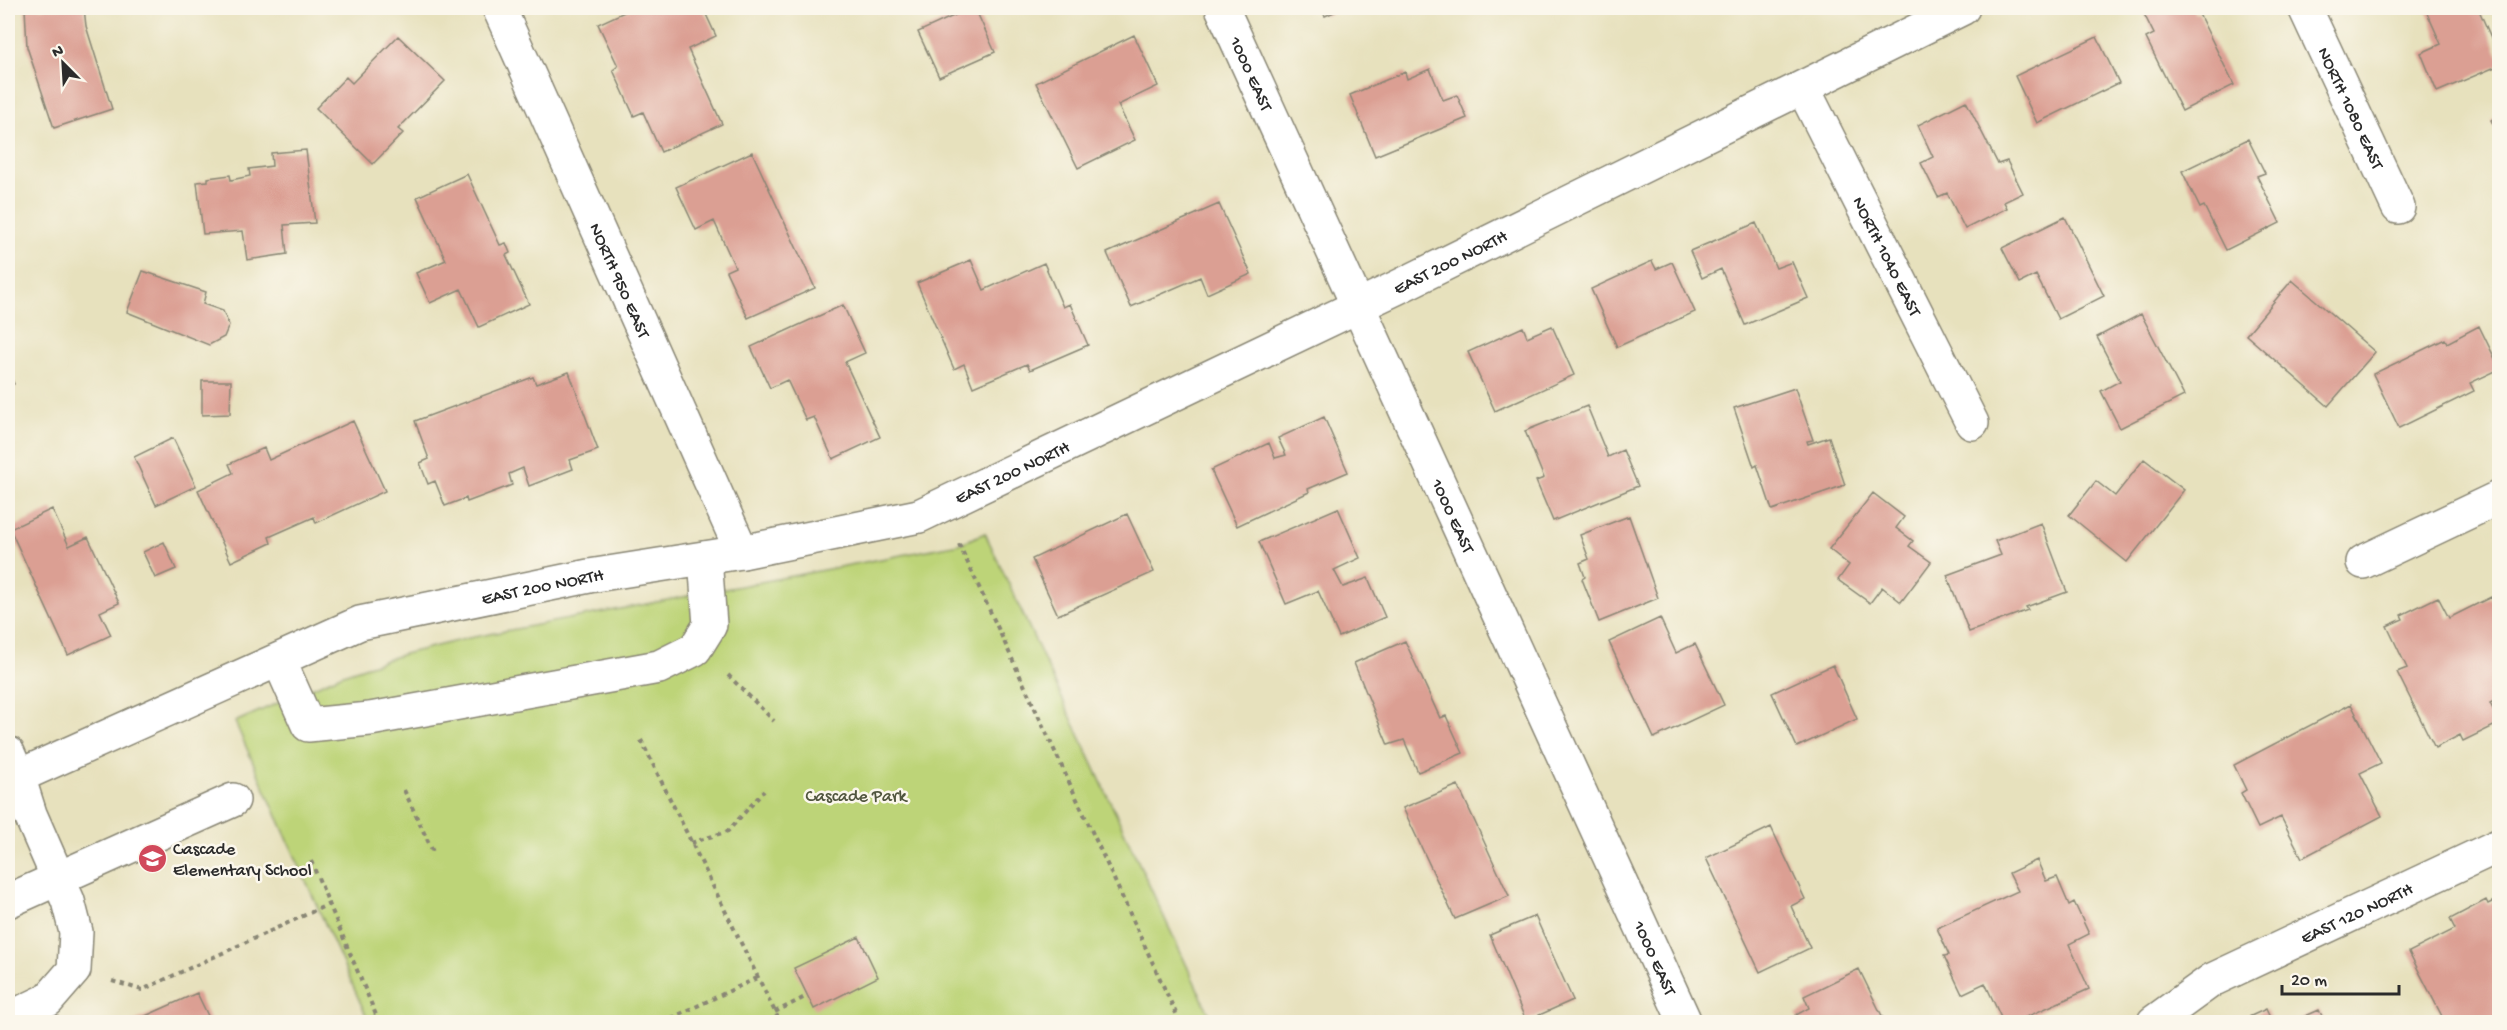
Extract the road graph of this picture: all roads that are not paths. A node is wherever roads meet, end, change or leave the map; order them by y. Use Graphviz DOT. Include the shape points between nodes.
graph roads {
  1 [pos="499,8"];
  2 [pos="1221,8"];
  3 [pos="1963,8"];
  4 [pos="2305,8"];
  5 [pos="1803,88"];
  6 [pos="2398,207"];
  7 [pos="1357,307"];
  8 [pos="1972,423"];
  9 [pos="2499,497"];
  10 [pos="742,552"];
  11 [pos="705,558"];
  12 [pos="2363,562"];
  13 [pos="279,660"];
  14 [pos="11,770"];
  15 [pos="233,800"];
  16 [pos="2499,845"];
  17 [pos="59,877"];
  18 [pos="8,900"];
  19 [pos="8,1019"];
  20 [pos="1685,1023"];
  21 [pos="2154,1023"];
  1 -- 10 [label="street, NORTH 950 EAST"];
  2 -- 7 [label="street, 1000 EAST"];
  3 -- 5 [label="street, EAST 200 NORTH"];
  4 -- 6 [label="street, NORTH 1080 EAST"];
  5 -- 7 [label="street, EAST 200 NORTH"];
  5 -- 8 [label="street, NORTH 1040 EAST"];
  7 -- 10 [label="street, EAST 200 NORTH" via="919,516"];
  7 -- 20 [label="street, 1000 EAST"];
  9 -- 12 [label="street"];
  10 -- 11 [label="street, EAST 200 NORTH"];
  11 -- 13 [label="street, EAST 200 NORTH" via="589,576 360,623"];
  11 -- 13 [label="street" via="710,625 695,649 659,667 370,720 308,725"];
  13 -- 14 [label="street, EAST 200 NORTH"];
  14 -- 17 [label="street"];
  15 -- 17 [label="street"];
  16 -- 21 [label="street, EAST 120 NORTH" via="2212,980"];
  17 -- 18 [label="street"];
  17 -- 19 [label="street" via="76,932 74,969 48,1000"];
}
